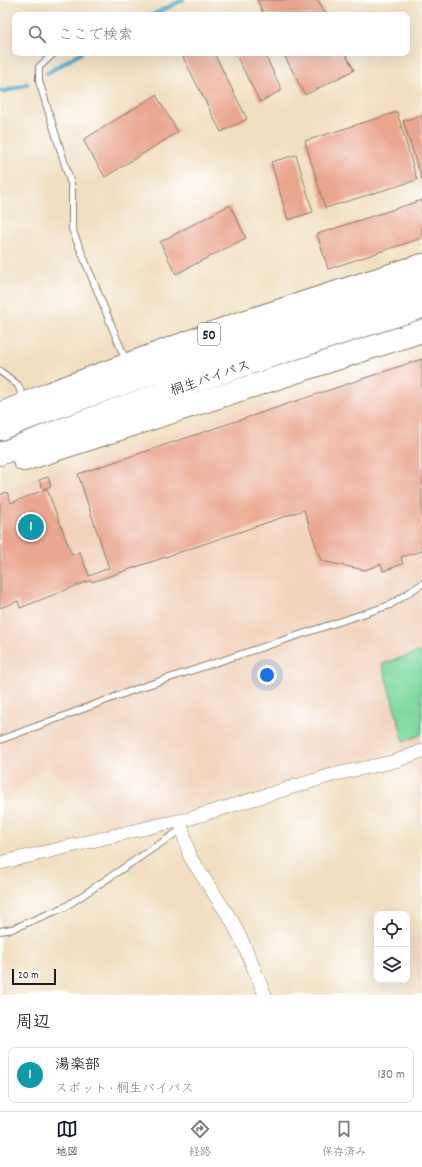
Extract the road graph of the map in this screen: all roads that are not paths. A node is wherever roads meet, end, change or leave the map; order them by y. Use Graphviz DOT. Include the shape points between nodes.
graph roads {
  1 [pos="51,56"];
  2 [pos="422,265"];
  3 [pos="422,285"];
  4 [pos="422,308"];
  5 [pos="422,331"];
  6 [pos="128,364"];
  7 [pos="0,371"];
  8 [pos="26,403"];
  9 [pos="0,414"];
  10 [pos="0,430"];
  11 [pos="0,454"];
  12 [pos="0,468"];
  13 [pos="422,584"];
  14 [pos="0,740"];
  15 [pos="422,751"];
  16 [pos="181,825"];
  17 [pos="0,863"];
  18 [pos="0,931"];
  19 [pos="263,994"];
  1 -- 6 [label="lane" via="39,67 39,81 72,187 72,229"];
  2 -- 6 [label="highway, 50" via="234,324"];
  3 -- 10 [label="highway, 桐生バイパス / 50" via="63,405"];
  4 -- 11 [label="highway, 桐生バイパス" via="241,366 69,426"];
  5 -- 12 [label="highway"];
  6 -- 8 [label="highway, 50"];
  7 -- 8 [label="lane" via="18,385"];
  8 -- 9 [label="highway, 50"];
  13 -- 14 [label="lane" via="390,604 139,688"];
  15 -- 16 [label="street" via="392,762 332,775"];
  16 -- 17 [label="street" via="163,824"];
  16 -- 18 [label="lane" via="65,907 12,929"];
  16 -- 19 [label="street" via="190,857 232,921"];
}
